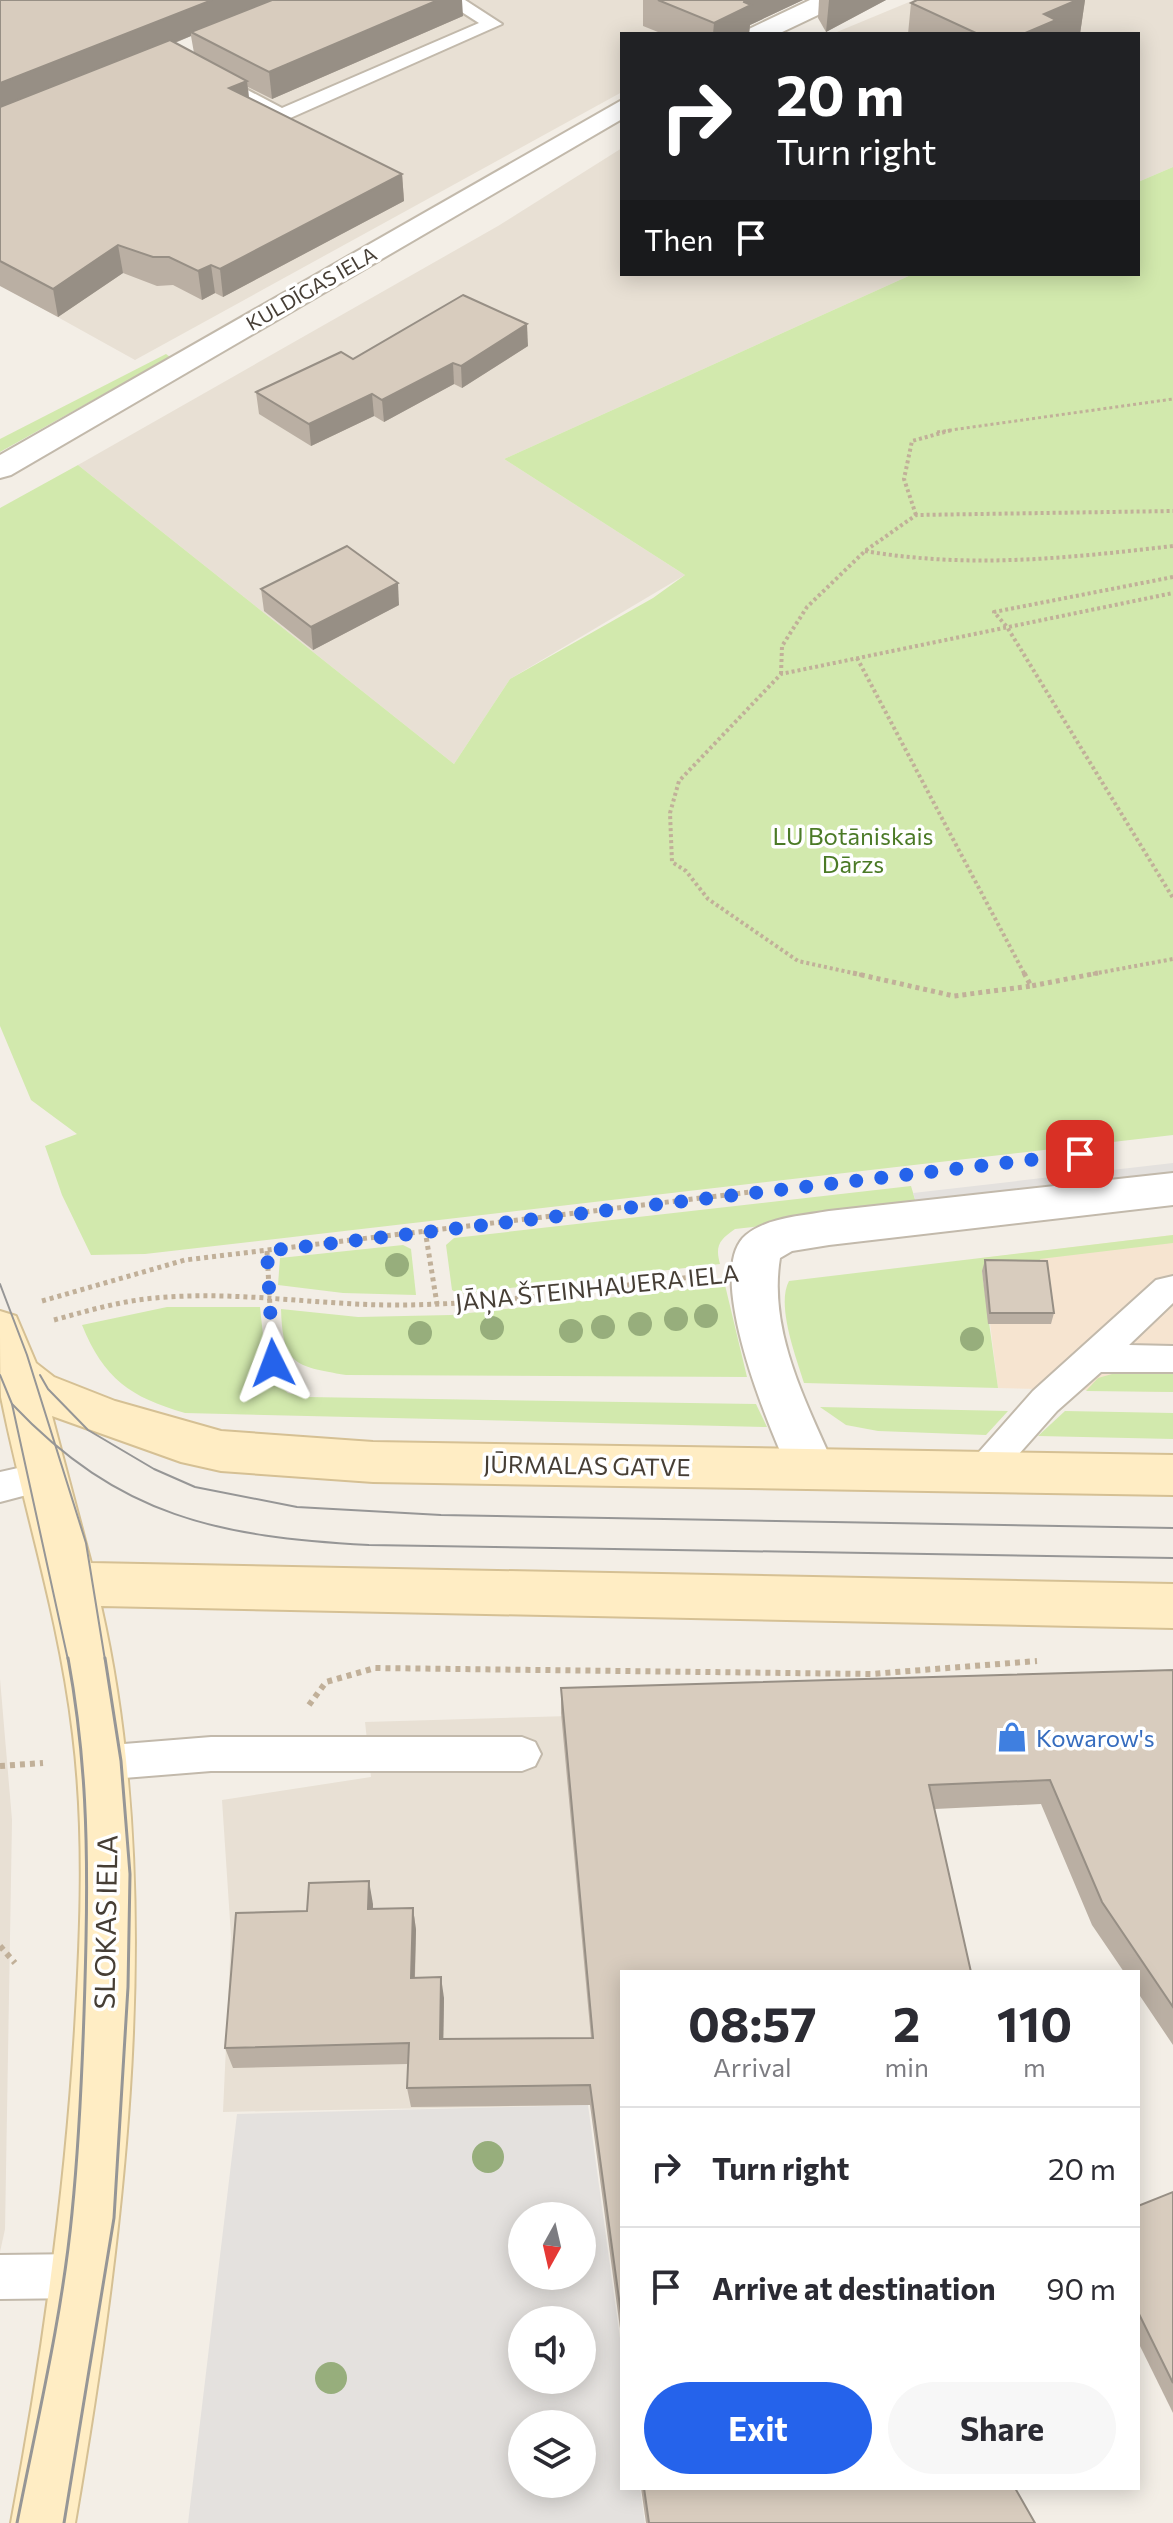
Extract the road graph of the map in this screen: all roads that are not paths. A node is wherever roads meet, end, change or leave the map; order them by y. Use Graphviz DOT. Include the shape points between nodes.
graph roads {
  1 [pos="452,0"];
  2 [pos="830,0"];
  3 [pos="762,32"];
  4 [pos="198,71"];
  5 [pos="620,109"];
  6 [pos="0,468"];
  7 [pos="1173,1189"];
  8 [pos="1173,1289"];
  9 [pos="0,1329"];
  10 [pos="1094,1358"];
  11 [pos="1173,1359"];
  12 [pos="17,1374"];
  13 [pos="811,1468"];
  14 [pos="983,1471"];
  15 [pos="1173,1475"];
  16 [pos="45,1477"];
  17 [pos="0,1487"];
  18 [pos="74,1584"];
  19 [pos="1173,1606"];
  20 [pos="522,1754"];
  21 [pos="99,1763"];
  22 [pos="84,2276"];
  23 [pos="0,2277"];
  24 [pos="43,2523"];
  1 -- 4 [label="lane" via="493,24 281,115"];
  2 -- 3 [label="street"];
  5 -- 6 [label="street, KULDĪGAS IELA"];
  7 -- 13 [label="street, JĀŅA ŠTEINHAUERA IELA" via="783,1236 760,1248 754,1270 755,1309"];
  8 -- 10 [label="lane"];
  9 -- 12 [label="main road, SLOKAS IELA"];
  10 -- 11 [label="lane"];
  10 -- 14 [label="lane" via="1045,1401"];
  12 -- 13 [label="main road, JŪRMALAS GATVE" via="58,1400 221,1451 373,1462"];
  12 -- 16 [label="main road, SLOKAS IELA"];
  13 -- 14 [label="main road, JŪRMALAS GATVE"];
  14 -- 15 [label="main road, JŪRMALAS GATVE"];
  16 -- 17 [label="lane"];
  16 -- 18 [label="main road, SLOKAS IELA"];
  18 -- 19 [label="main road"];
  18 -- 21 [label="main road, SLOKAS IELA"];
  20 -- 21 [label="lane" via="211,1754"];
  21 -- 22 [label="main road, SLOKAS IELA" via="106,1827 105,1990"];
  22 -- 23 [label="lane"];
  22 -- 24 [label="main road, SLOKAS IELA"];
}
